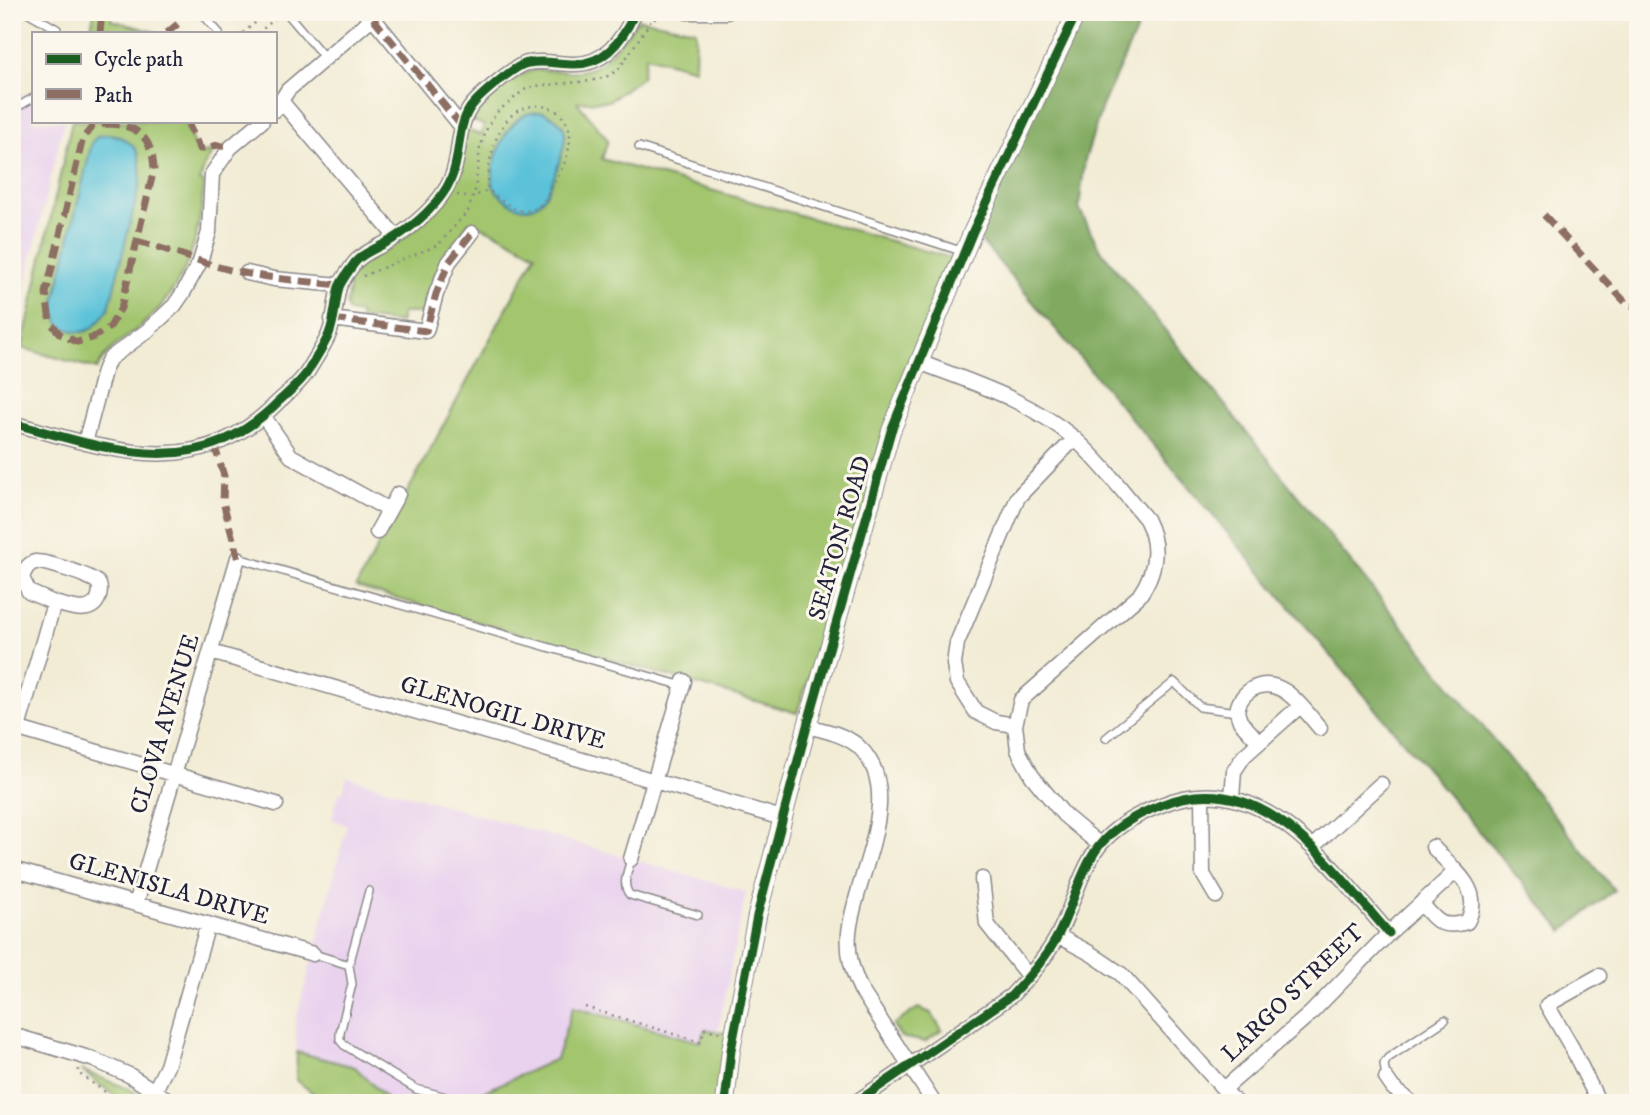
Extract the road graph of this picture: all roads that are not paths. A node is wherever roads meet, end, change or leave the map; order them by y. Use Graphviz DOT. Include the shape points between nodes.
graph roads {
  1 [pos="27,12"];
  2 [pos="201,12"];
  3 [pos="285,12"];
  4 [pos="635,12"];
  5 [pos="686,12"];
  6 [pos="727,12"];
  7 [pos="1077,12"];
  8 [pos="376,15"];
  9 [pos="57,32"];
  10 [pos="218,32"];
  11 [pos="325,58"];
  12 [pos="32,99"];
  13 [pos="278,106"];
  14 [pos="12,110"];
  15 [pos="261,122"];
  16 [pos="462,127"];
  17 [pos="639,147"];
  18 [pos="12,171"];
  19 [pos="12,187"];
  20 [pos="472,233"];
  21 [pos="396,237"];
  22 [pos="964,252"];
  23 [pos="247,273"];
  24 [pos="340,285"];
  25 [pos="332,319"];
  26 [pos="919,362"];
  27 [pos="264,416"];
  28 [pos="12,423"];
  29 [pos="1074,439"];
  30 [pos="85,443"];
  31 [pos="398,494"];
  32 [pos="389,510"];
  33 [pos="377,532"];
  34 [pos="238,558"];
  35 [pos="54,603"];
  36 [pos="211,652"];
  37 [pos="683,683"];
  38 [pos="1300,706"];
  39 [pos="1237,712"];
  40 [pos="1014,725"];
  41 [pos="807,726"];
  42 [pos="15,727"];
  43 [pos="1320,728"];
  44 [pos="1106,738"];
  45 [pos="1259,743"];
  46 [pos="173,774"];
  47 [pos="654,780"];
  48 [pos="1381,784"];
  49 [pos="1202,796"];
  50 [pos="1232,798"];
  51 [pos="276,804"];
  52 [pos="782,818"];
  53 [pos="1100,845"];
  54 [pos="1312,846"];
  55 [pos="1433,848"];
  56 [pos="631,859"];
  57 [pos="12,869"];
  58 [pos="1455,872"];
  59 [pos="982,879"];
  60 [pos="369,891"];
  61 [pos="1216,896"];
  62 [pos="1421,903"];
  63 [pos="136,904"];
  64 [pos="698,915"];
  65 [pos="208,924"];
  66 [pos="1388,933"];
  67 [pos="1058,936"];
  68 [pos="313,954"];
  69 [pos="349,965"];
  70 [pos="1599,976"];
  71 [pos="1029,977"];
  72 [pos="1445,1020"];
  73 [pos="12,1035"];
  74 [pos="910,1066"];
  75 [pos="1386,1078"];
  76 [pos="1224,1089"];
  77 [pos="155,1090"];
  78 [pos="1592,1100"];
  79 [pos="461,1101"];
  80 [pos="173,1103"];
  81 [pos="725,1103"];
  82 [pos="855,1103"];
  83 [pos="934,1103"];
  84 [pos="1236,1103"];
  85 [pos="1412,1103"];
  1 -- 9 [label="lane"];
  2 -- 10 [label="lane"];
  3 -- 11 [label="lane"];
  4 -- 16 [label="street" via="613,48 594,61 524,63 470,108"];
  5 -- 6 [label="street"];
  7 -- 22 [label="street, SEATON ROAD"];
  8 -- 11 [label="street"];
  8 -- 16 [label="street"];
  11 -- 13 [label="street" via="288,90"];
  12 -- 14 [label="lane"];
  13 -- 21 [label="street"];
  15 -- 30 [label="street" via="222,157 212,174 209,232 183,293 147,331 109,359"];
  16 -- 21 [label="street" via="451,179 430,209"];
  17 -- 22 [label="lane"];
  18 -- 19 [label="lane" via="16,172"];
  20 -- 25 [label="street" via="449,262 426,331"];
  21 -- 24 [label="street" via="355,261"];
  22 -- 26 [label="street, SEATON ROAD"];
  23 -- 24 [label="street"];
  24 -- 25 [label="street"];
  25 -- 27 [label="street" via="307,373"];
  26 -- 29 [label="street" via="1010,397"];
  26 -- 41 [label="street, SEATON ROAD" via="891,431"];
  27 -- 30 [label="street" via="233,436 183,453 144,455"];
  27 -- 32 [label="street" via="291,456"];
  28 -- 30 [label="street"];
  29 -- 40 [label="street" via="1018,497 957,643 957,682 976,712"];
  29 -- 40 [label="street" via="1146,519 1156,556 1139,596 1021,699"];
  31 -- 32 [label="street"];
  32 -- 33 [label="street"];
  34 -- 36 [label="street, CLOVA AVENUE"];
  34 -- 37 [label="lane"];
  35 -- 35 [label="street" via="24,585 22,578 29,565 44,563 98,583 97,602 90,607"];
  35 -- 42 [label="street"];
  36 -- 46 [label="street, CLOVA AVENUE"];
  36 -- 47 [label="street, GLENOGIL DRIVE"];
  37 -- 47 [label="street"];
  38 -- 39 [label="street" via="1274,685 1260,685 1245,694"];
  38 -- 43 [label="street"];
  38 -- 45 [label="street"];
  39 -- 44 [label="lane" via="1200,708 1174,682"];
  39 -- 45 [label="street"];
  40 -- 53 [label="street" via="1018,750 1032,776 1064,815"];
  41 -- 52 [label="street, SEATON ROAD"];
  41 -- 74 [label="street" via="856,744 877,774 878,814 852,915 849,952 861,990"];
  42 -- 46 [label="street"];
  45 -- 50 [label="street" via="1234,771"];
  46 -- 51 [label="street"];
  46 -- 63 [label="street, CLOVA AVENUE"];
  47 -- 52 [label="street, GLENOGIL DRIVE"];
  47 -- 56 [label="street"];
  48 -- 54 [label="street"];
  49 -- 50 [label="street"];
  49 -- 53 [label="street" via="1177,798 1132,817"];
  49 -- 61 [label="street" via="1203,874"];
  50 -- 54 [label="street" via="1265,809"];
  52 -- 81 [label="street, SEATON ROAD" via="757,916"];
  53 -- 67 [label="street"];
  54 -- 66 [label="street"];
  55 -- 58 [label="street"];
  56 -- 64 [label="lane" via="625,884 630,895"];
  57 -- 63 [label="street, GLENISLA DRIVE"];
  58 -- 62 [label="street, LARGO STREET"];
  58 -- 62 [label="street" via="1470,887 1474,900 1467,922 1451,926 1437,922"];
  59 -- 71 [label="street" via="987,923"];
  60 -- 69 [label="lane"];
  62 -- 66 [label="street, LARGO STREET"];
  63 -- 65 [label="street, GLENISLA DRIVE"];
  65 -- 68 [label="street, GLENISLA DRIVE"];
  65 -- 77 [label="street" via="167,1066"];
  66 -- 76 [label="street, LARGO STREET" via="1311,1013"];
  67 -- 71 [label="street"];
  67 -- 76 [label="street" via="1121,974"];
  68 -- 69 [label="lane"];
  69 -- 79 [label="lane" via="353,978 341,1042 416,1088"];
  70 -- 78 [label="street" via="1547,1005 1572,1048"];
  71 -- 74 [label="street" via="1011,996"];
  72 -- 75 [label="lane" via="1388,1058"];
  73 -- 77 [label="street" via="83,1056"];
  74 -- 82 [label="street"];
  74 -- 83 [label="street"];
  75 -- 85 [label="street"];
  76 -- 84 [label="street"];
  77 -- 80 [label="street"];
}
